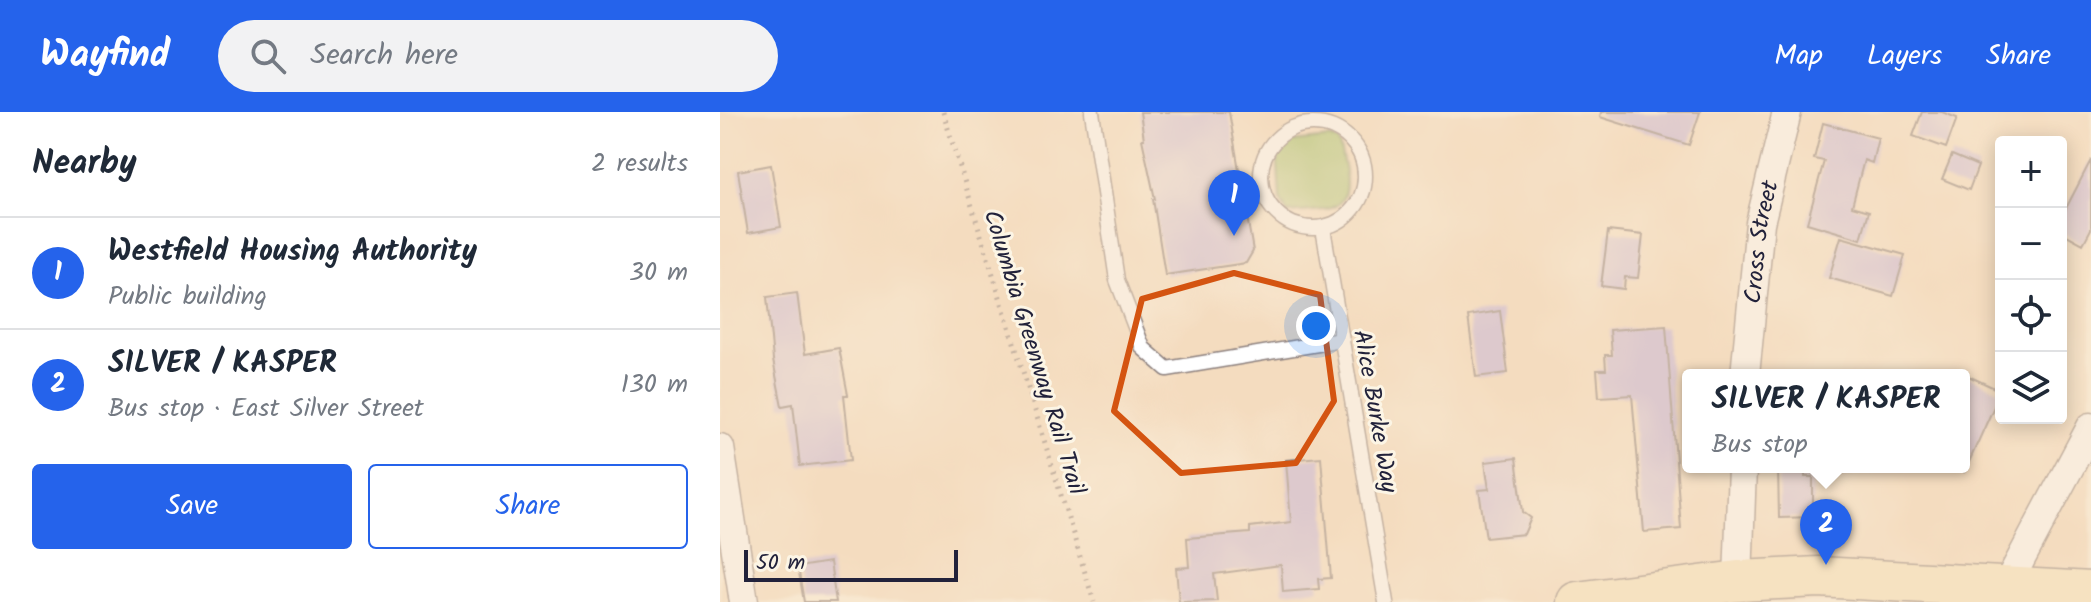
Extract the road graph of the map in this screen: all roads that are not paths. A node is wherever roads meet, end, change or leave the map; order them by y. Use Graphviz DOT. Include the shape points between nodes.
graph roads {
  1 [pos="1092,112"];
  2 [pos="1787,112"];
  3 [pos="1323,228"];
  4 [pos="1342,340"];
  5 [pos="1746,369"];
  6 [pos="2091,427"];
  7 [pos="720,448"];
  8 [pos="1742,473"];
  9 [pos="1738,581"];
  10 [pos="2006,587"];
  11 [pos="1817,590"];
  12 [pos="2091,592"];
  13 [pos="1585,601"];
  14 [pos="744,602"];
  15 [pos="1386,602"];
  1 -- 4 [label="lane" via="1117,280 1143,348 1167,369"];
  2 -- 5 [label="street, Cross Street" via="1760,223"];
  3 -- 3 [label="lane" via="1346,215 1362,194 1366,176 1362,158 1339,131 1304,125 1274,141 1260,170 1261,186 1277,215 1290,224"];
  3 -- 4 [label="lane, Alice Burke Way"];
  4 -- 15 [label="lane, Alice Burke Way"];
  6 -- 10 [label="street"];
  7 -- 14 [label="street"];
  8 -- 9 [label="street"];
  9 -- 11 [label="main road"];
  9 -- 13 [label="main road"];
  10 -- 11 [label="main road"];
  10 -- 12 [label="main road"];
}
